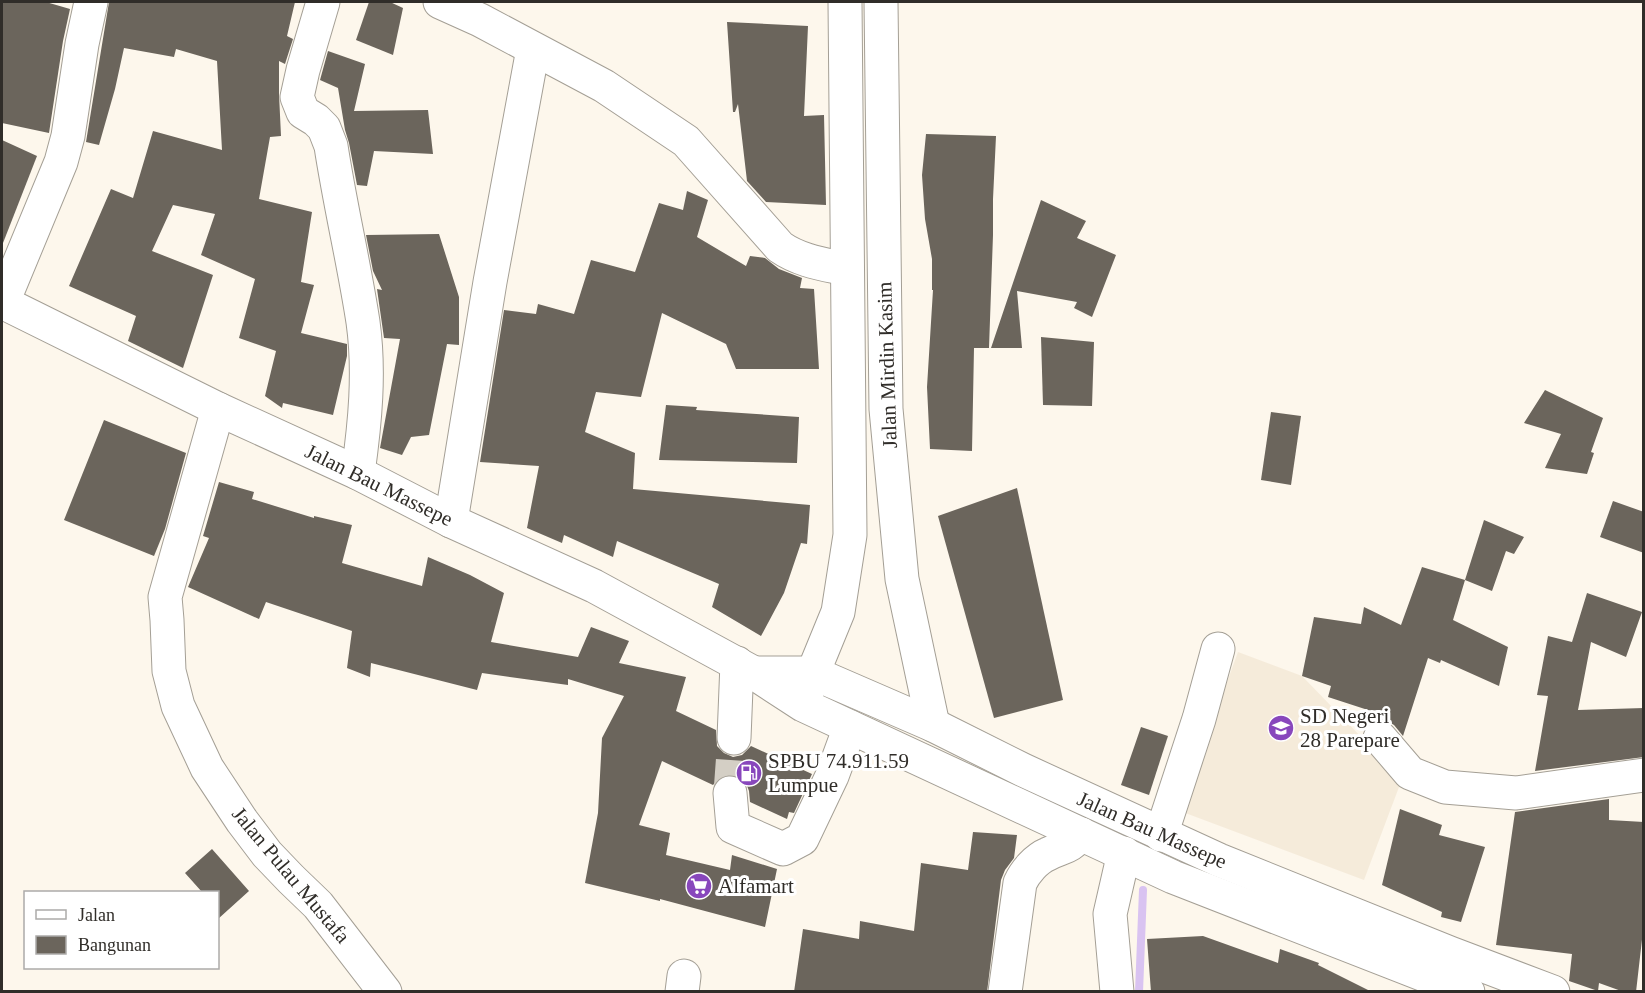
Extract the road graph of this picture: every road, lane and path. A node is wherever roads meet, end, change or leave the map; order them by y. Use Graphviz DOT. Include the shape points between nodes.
graph roads {
  1 [pos="91,2"];
  2 [pos="323,2"];
  3 [pos="440,2"];
  4 [pos="845,2"];
  5 [pos="881,2"];
  6 [pos="533,49"];
  7 [pos="846,269"];
  8 [pos="2,302"];
  9 [pos="219,409"];
  10 [pos="358,473"];
  11 [pos="452,521"];
  12 [pos="1218,649"];
  13 [pos="745,668"];
  14 [pos="813,673"];
  15 [pos="803,705"];
  16 [pos="933,725"];
  17 [pos="850,727"];
  18 [pos="734,738"];
  19 [pos="1380,738"];
  20 [pos="1644,775"];
  21 [pos="730,793"];
  22 [pos="1081,834"];
  23 [pos="1161,835"];
  24 [pos="1124,853"];
  25 [pos="385,992"];
  26 [pos="1005,992"];
  27 [pos="1117,992"];
  28 [pos="1468,992"];
  29 [pos="1553,992"];
  1 -- 8 [label="main road" via="61,162"];
  2 -- 10 [label="main road" via="297,97 303,112 324,128 331,146 363,323 367,380"];
  3 -- 6 [label="main road"];
  4 -- 7 [label="main road, Jalan Mirdin Kasim"];
  5 -- 16 [label="main road, Jalan Mirdin Kasim" via="886,409 902,579"];
  6 -- 7 [label="main road" via="604,86 686,141 780,247 810,261"];
  6 -- 11 [label="main road"];
  7 -- 14 [label="main road, Jalan Mirdin Kasim" via="850,535 838,612"];
  8 -- 9 [label="main road, Jalan Bau Massepe"];
  9 -- 10 [label="main road, Jalan Bau Massepe"];
  9 -- 25 [label="main road, Jalan Pulau Mustafa" via="165,597 169,671 178,706 207,768 242,821 267,854 318,905"];
  10 -- 11 [label="main road, Jalan Bau Massepe"];
  11 -- 13 [label="main road, Jalan Bau Massepe" via="594,586"];
  12 -- 23 [label="main road"];
  13 -- 14 [label="main road, Jalan Bau Massepe"];
  13 -- 15 [label="main road, Jalan Bau Massepe"];
  13 -- 18 [label="main road"];
  14 -- 15 [label="main road, Jalan Mirdin Kasim"];
  14 -- 16 [label="main road, Jalan Bau Massepe"];
  15 -- 17 [label="main road, Jalan Bau Massepe"];
  16 -- 23 [label="main road, Jalan Bau Massepe"];
  17 -- 21 [label="main road" via="802,839 783,849 733,827"];
  17 -- 22 [label="main road, Jalan Bau Massepe"];
  19 -- 20 [label="main road" via="1410,773 1445,787 1516,792"];
  22 -- 24 [label="main road, Jalan Bau Massepe"];
  22 -- 26 [label="main road" via="1072,844 1046,854 1020,883"];
  23 -- 29 [label="main road, Jalan Bau Massepe"];
  24 -- 27 [label="main road" via="1110,915"];
  24 -- 28 [label="main road, Jalan Bau Massepe" via="1173,877"];
}
